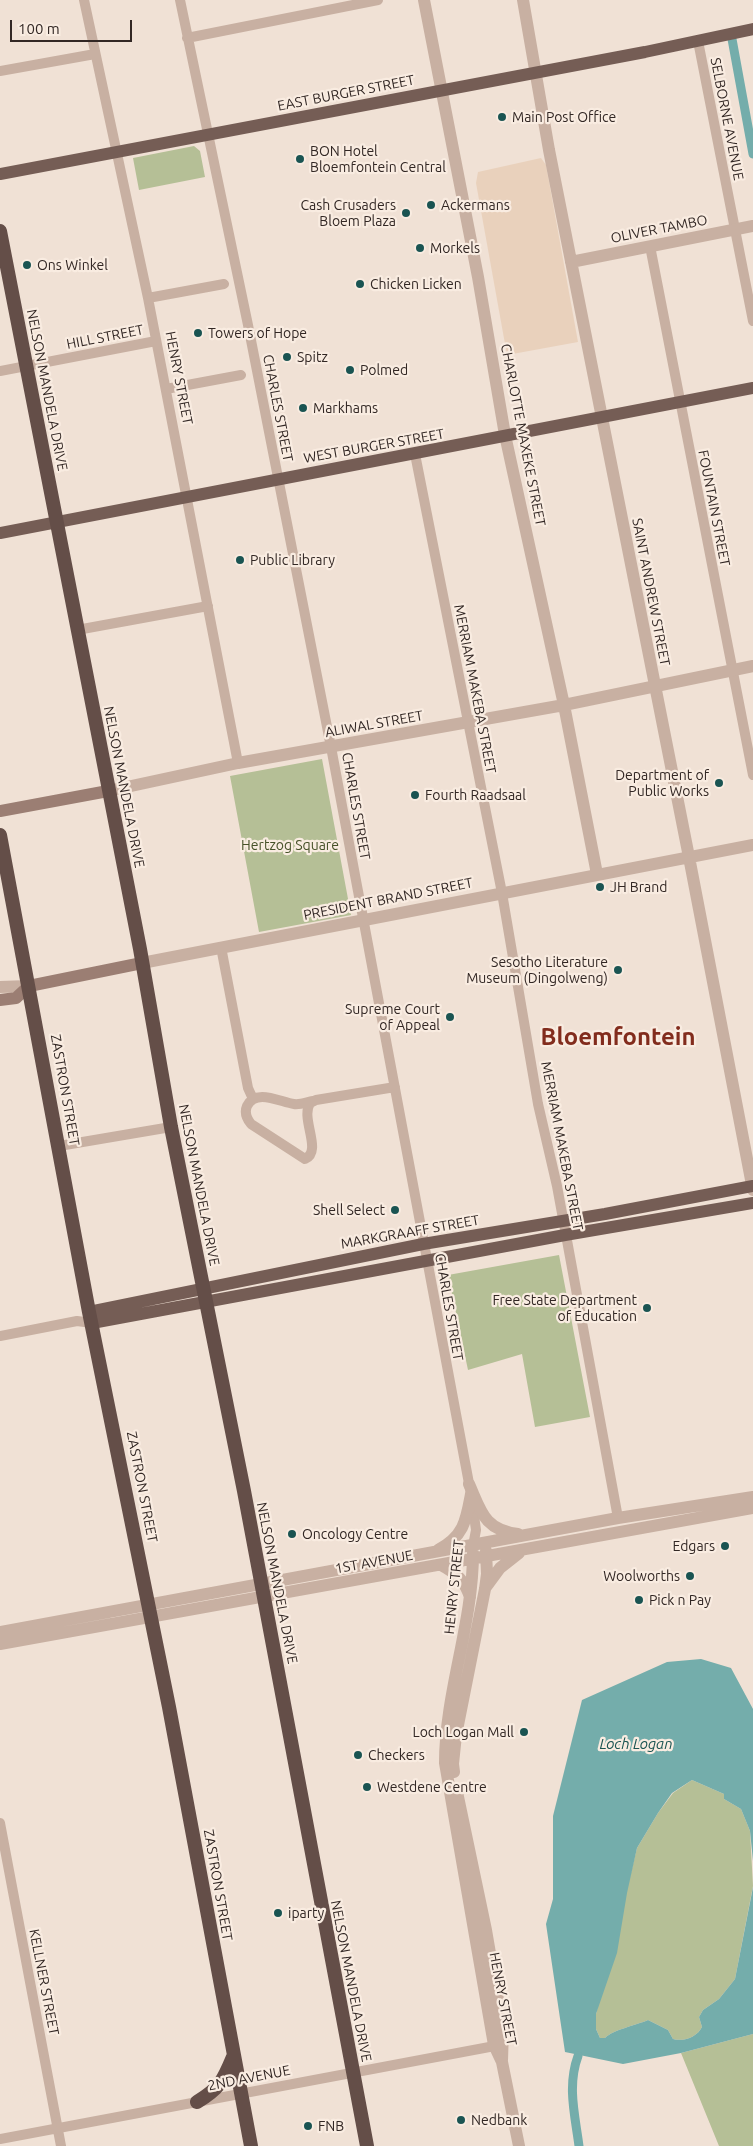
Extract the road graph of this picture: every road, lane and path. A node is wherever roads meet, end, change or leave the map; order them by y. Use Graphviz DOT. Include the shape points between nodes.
graph roads {
  1 [pos="84,0"];
  2 [pos="180,0"];
  3 [pos="378,0"];
  4 [pos="424,0"];
  5 [pos="523,0"];
  6 [pos="753,31"];
  7 [pos="187,38"];
  8 [pos="698,41"];
  9 [pos="95,54"];
  10 [pos="0,71"];
  11 [pos="536,71"];
  12 [pos="442,89"];
  13 [pos="208,134"];
  14 [pos="117,152"];
  15 [pos="0,174"];
  16 [pos="744,228"];
  17 [pos="0,231"];
  18 [pos="650,246"];
  19 [pos="571,262"];
  20 [pos="224,284"];
  21 [pos="148,298"];
  22 [pos="753,321"];
  23 [pos="156,341"];
  24 [pos="27,366"];
  25 [pos="0,371"];
  26 [pos="241,375"];
  27 [pos="753,388"];
  28 [pos="166,389"];
  29 [pos="680,402"];
  30 [pos="602,417"];
  31 [pos="505,435"];
  32 [pos="415,454"];
  33 [pos="277,478"];
  34 [pos="186,496"];
  35 [pos="56,522"];
  36 [pos="0,533"];
  37 [pos="208,606"];
  38 [pos="77,630"];
  39 [pos="753,666"];
  40 [pos="731,670"];
  41 [pos="654,686"];
  42 [pos="564,705"];
  43 [pos="468,722"];
  44 [pos="331,747"];
  45 [pos="238,763"];
  46 [pos="753,775"];
  47 [pos="108,791"];
  48 [pos="0,811"];
  49 [pos="0,835"];
  50 [pos="753,844"];
  51 [pos="689,857"];
  52 [pos="597,874"];
  53 [pos="502,893"];
  54 [pos="363,919"];
  55 [pos="221,948"];
  56 [pos="142,963"];
  57 [pos="29,986"];
  58 [pos="0,987"];
  59 [pos="0,1000"];
  60 [pos="395,1087"];
  61 [pos="253,1099"];
  62 [pos="313,1101"];
  63 [pos="171,1126"];
  64 [pos="59,1146"];
  65 [pos="753,1188"];
  66 [pos="753,1203"];
  67 [pos="562,1220"];
  68 [pos="565,1236"];
  69 [pos="424,1244"];
  70 [pos="426,1261"];
  71 [pos="203,1289"];
  72 [pos="205,1303"];
  73 [pos="91,1318"];
  74 [pos="0,1336"];
  75 [pos="470,1489"];
  76 [pos="753,1497"];
  77 [pos="753,1508"];
  78 [pos="618,1518"];
  79 [pos="476,1530"];
  80 [pos="525,1536"];
  81 [pos="479,1545"];
  82 [pos="525,1550"];
  83 [pos="432,1554"];
  84 [pos="487,1557"];
  85 [pos="473,1560"];
  86 [pos="441,1565"];
  87 [pos="485,1589"];
  88 [pos="262,1590"];
  89 [pos="471,1598"];
  90 [pos="150,1610"];
  91 [pos="0,1632"];
  92 [pos="0,1644"];
  93 [pos="0,1823"];
  94 [pos="499,2045"];
  95 [pos="233,2057"];
  96 [pos="352,2073"];
  97 [pos="241,2094"];
  98 [pos="197,2102"];
  99 [pos="58,2128"];
  100 [pos="0,2139"];
  101 [pos="61,2146"];
  102 [pos="251,2146"];
  103 [pos="367,2146"];
  104 [pos="519,2146"];
  1 -- 9 [label="street, HENRY STREET"];
  2 -- 7 [label="street, CHARLES STREET"];
  3 -- 7 [label="street"];
  4 -- 12 [label="street, CHARLOTTE MAXEKE STREET"];
  5 -- 11 [label="street, SAINT ANDREW STREET"];
  6 -- 8 [label="main road, EAST BURGER STREET"];
  7 -- 13 [label="street, CHARLES STREET"];
  8 -- 11 [label="main road, EAST BURGER STREET"];
  8 -- 16 [label="street, SELBORNE AVENUE"];
  9 -- 10 [label="street"];
  9 -- 14 [label="street, HENRY STREET"];
  11 -- 12 [label="main road, EAST BURGER STREET"];
  11 -- 19 [label="street, SAINT ANDREW STREET"];
  12 -- 13 [label="main road, EAST BURGER STREET"];
  12 -- 31 [label="street, CHARLOTTE MAXEKE STREET"];
  13 -- 14 [label="main road, EAST BURGER STREET"];
  13 -- 33 [label="street, CHARLES STREET"];
  14 -- 15 [label="main road, EAST BURGER STREET"];
  14 -- 21 [label="street, HENRY STREET"];
  16 -- 18 [label="street, OLIVER TAMBO"];
  16 -- 22 [label="street, SELBORNE AVENUE"];
  17 -- 24 [label="highway, NELSON MANDELA DRIVE"];
  18 -- 19 [label="street, OLIVER TAMBO"];
  18 -- 29 [label="street, FOUNTAIN STREET"];
  19 -- 30 [label="street, SAINT ANDREW STREET"];
  20 -- 21 [label="street"];
  21 -- 23 [label="street, HENRY STREET"];
  23 -- 24 [label="street, HILL STREET"];
  23 -- 28 [label="street, HENRY STREET"];
  24 -- 25 [label="street, HILL STREET"];
  24 -- 35 [label="highway, NELSON MANDELA DRIVE"];
  26 -- 28 [label="street"];
  27 -- 29 [label="main road, WEST BURGER STREET"];
  28 -- 34 [label="street, HENRY STREET"];
  29 -- 30 [label="main road, WEST BURGER STREET"];
  29 -- 40 [label="street, FOUNTAIN STREET"];
  30 -- 31 [label="main road, WEST BURGER STREET"];
  30 -- 41 [label="street, SAINT ANDREW STREET"];
  31 -- 32 [label="main road, WEST BURGER STREET"];
  31 -- 42 [label="street, CHARLOTTE MAXEKE STREET"];
  32 -- 33 [label="main road, WEST BURGER STREET"];
  32 -- 43 [label="street, MERRIAM MAKEBA STREET"];
  33 -- 34 [label="main road, WEST BURGER STREET"];
  33 -- 44 [label="street, CHARLES STREET"];
  34 -- 35 [label="main road, WEST BURGER STREET"];
  34 -- 37 [label="street, HENRY STREET"];
  35 -- 36 [label="main road, WEST BURGER STREET"];
  35 -- 38 [label="highway, NELSON MANDELA DRIVE"];
  37 -- 38 [label="street"];
  37 -- 45 [label="street, HENRY STREET"];
  38 -- 47 [label="highway, NELSON MANDELA DRIVE"];
  39 -- 40 [label="street, ALIWAL STREET"];
  40 -- 41 [label="street, ALIWAL STREET"];
  40 -- 46 [label="street, FOUNTAIN STREET"];
  41 -- 42 [label="street, ALIWAL STREET"];
  41 -- 51 [label="street, SAINT ANDREW STREET"];
  42 -- 43 [label="street, ALIWAL STREET"];
  42 -- 52 [label="street, CHARLOTTE MAXEKE STREET"];
  43 -- 44 [label="street, ALIWAL STREET"];
  43 -- 53 [label="street, MERRIAM MAKEBA STREET"];
  44 -- 45 [label="street, ALIWAL STREET"];
  44 -- 54 [label="street, CHARLES STREET"];
  45 -- 47 [label="street, ALIWAL STREET"];
  47 -- 48 [label="main road, ALIWAL STREET"];
  47 -- 56 [label="highway, NELSON MANDELA DRIVE"];
  49 -- 57 [label="highway, ZASTRON STREET"];
  50 -- 51 [label="street, PRESIDENT BRAND STREET"];
  51 -- 52 [label="street, PRESIDENT BRAND STREET"];
  51 -- 65 [label="street, SAINT ANDREW STREET"];
  52 -- 53 [label="street, PRESIDENT BRAND STREET"];
  53 -- 54 [label="street, PRESIDENT BRAND STREET"];
  53 -- 67 [label="street, MERRIAM MAKEBA STREET" via="538,1104"];
  54 -- 55 [label="street, PRESIDENT BRAND STREET"];
  54 -- 60 [label="street, CHARLES STREET"];
  55 -- 56 [label="street, PRESIDENT BRAND STREET"];
  55 -- 61 [label="street" via="248,1088"];
  56 -- 57 [label="main road, PRESIDENT BRAND STREET"];
  56 -- 63 [label="highway, NELSON MANDELA DRIVE"];
  57 -- 58 [label="street"];
  57 -- 59 [label="main road" via="16,998"];
  57 -- 64 [label="highway, ZASTRON STREET"];
  60 -- 62 [label="street"];
  60 -- 69 [label="street, CHARLES STREET"];
  61 -- 62 [label="street" via="267,1097 294,1104"];
  61 -- 62 [label="street" via="245,1109 248,1120 305,1159 311,1156 313,1148 307,1116 308,1106"];
  63 -- 64 [label="street"];
  63 -- 71 [label="highway, NELSON MANDELA DRIVE"];
  64 -- 73 [label="highway, ZASTRON STREET"];
  65 -- 67 [label="main road, MARKGRAAFF STREET"];
  66 -- 68 [label="main road, MARKGRAAFF STREET"];
  67 -- 68 [label="street, MERRIAM MAKEBA STREET"];
  67 -- 69 [label="main road, MARKGRAAFF STREET"];
  68 -- 70 [label="main road, MARKGRAAFF STREET"];
  68 -- 78 [label="street, MERRIAM MAKEBA STREET"];
  69 -- 70 [label="street, CHARLES STREET"];
  69 -- 71 [label="main road, MARKGRAAFF STREET"];
  70 -- 72 [label="main road, MARKGRAAFF STREET"];
  70 -- 75 [label="street, CHARLES STREET"];
  71 -- 72 [label="highway, NELSON MANDELA DRIVE"];
  71 -- 73 [label="main road, MARKGRAAFF STREET"];
  72 -- 73 [label="main road, MARKGRAAFF STREET"];
  72 -- 88 [label="highway, NELSON MANDELA DRIVE"];
  73 -- 74 [label="street, MARKGRAAFF STREET"];
  73 -- 90 [label="highway, ZASTRON STREET"];
  75 -- 79 [label="street, CHARLES STREET"];
  75 -- 80 [label="street" via="491,1526"];
  75 -- 83 [label="street" via="461,1530 452,1542"];
  76 -- 78 [label="street, 1ST AVENUE"];
  77 -- 82 [label="street, 1ST AVENUE"];
  78 -- 80 [label="street, 1ST AVENUE"];
  79 -- 81 [label="street, HENRY STREET"];
  80 -- 81 [label="street, 1ST AVENUE"];
  81 -- 83 [label="street, 1ST AVENUE"];
  81 -- 84 [label="street, HENRY STREET"];
  81 -- 85 [label="street, HENRY STREET"];
  82 -- 84 [label="street, 1ST AVENUE"];
  82 -- 87 [label="street" via="507,1561"];
  83 -- 88 [label="street, 1ST AVENUE"];
  84 -- 85 [label="street, 1ST AVENUE"];
  84 -- 87 [label="street, HENRY STREET"];
  85 -- 86 [label="street, 1ST AVENUE"];
  85 -- 89 [label="street, HENRY STREET"];
  86 -- 88 [label="street, 1ST AVENUE"];
  86 -- 89 [label="street" via="463,1581"];
  87 -- 94 [label="street, HENRY STREET" via="453,1764 503,2029"];
  88 -- 90 [label="street, 1ST AVENUE"];
  88 -- 96 [label="highway, NELSON MANDELA DRIVE"];
  89 -- 94 [label="street, HENRY STREET" via="447,1728 445,1763"];
  90 -- 91 [label="street, 1ST AVENUE"];
  90 -- 92 [label="street, 1ST AVENUE"];
  90 -- 95 [label="highway, ZASTRON STREET"];
  93 -- 99 [label="street, KELLNER STREET"];
  94 -- 96 [label="street, 2ND AVENUE"];
  94 -- 104 [label="street, HENRY STREET"];
  95 -- 97 [label="highway, ZASTRON STREET"];
  95 -- 98 [label="highway" via="214,2092"];
  96 -- 97 [label="street, 2ND AVENUE"];
  96 -- 103 [label="highway, NELSON MANDELA DRIVE"];
  97 -- 98 [label="street, 2ND AVENUE"];
  97 -- 102 [label="highway, ZASTRON STREET"];
  98 -- 99 [label="street, 2ND AVENUE"];
  99 -- 100 [label="street, 2ND AVENUE"];
  99 -- 101 [label="street, KELLNER STREET"];
}
